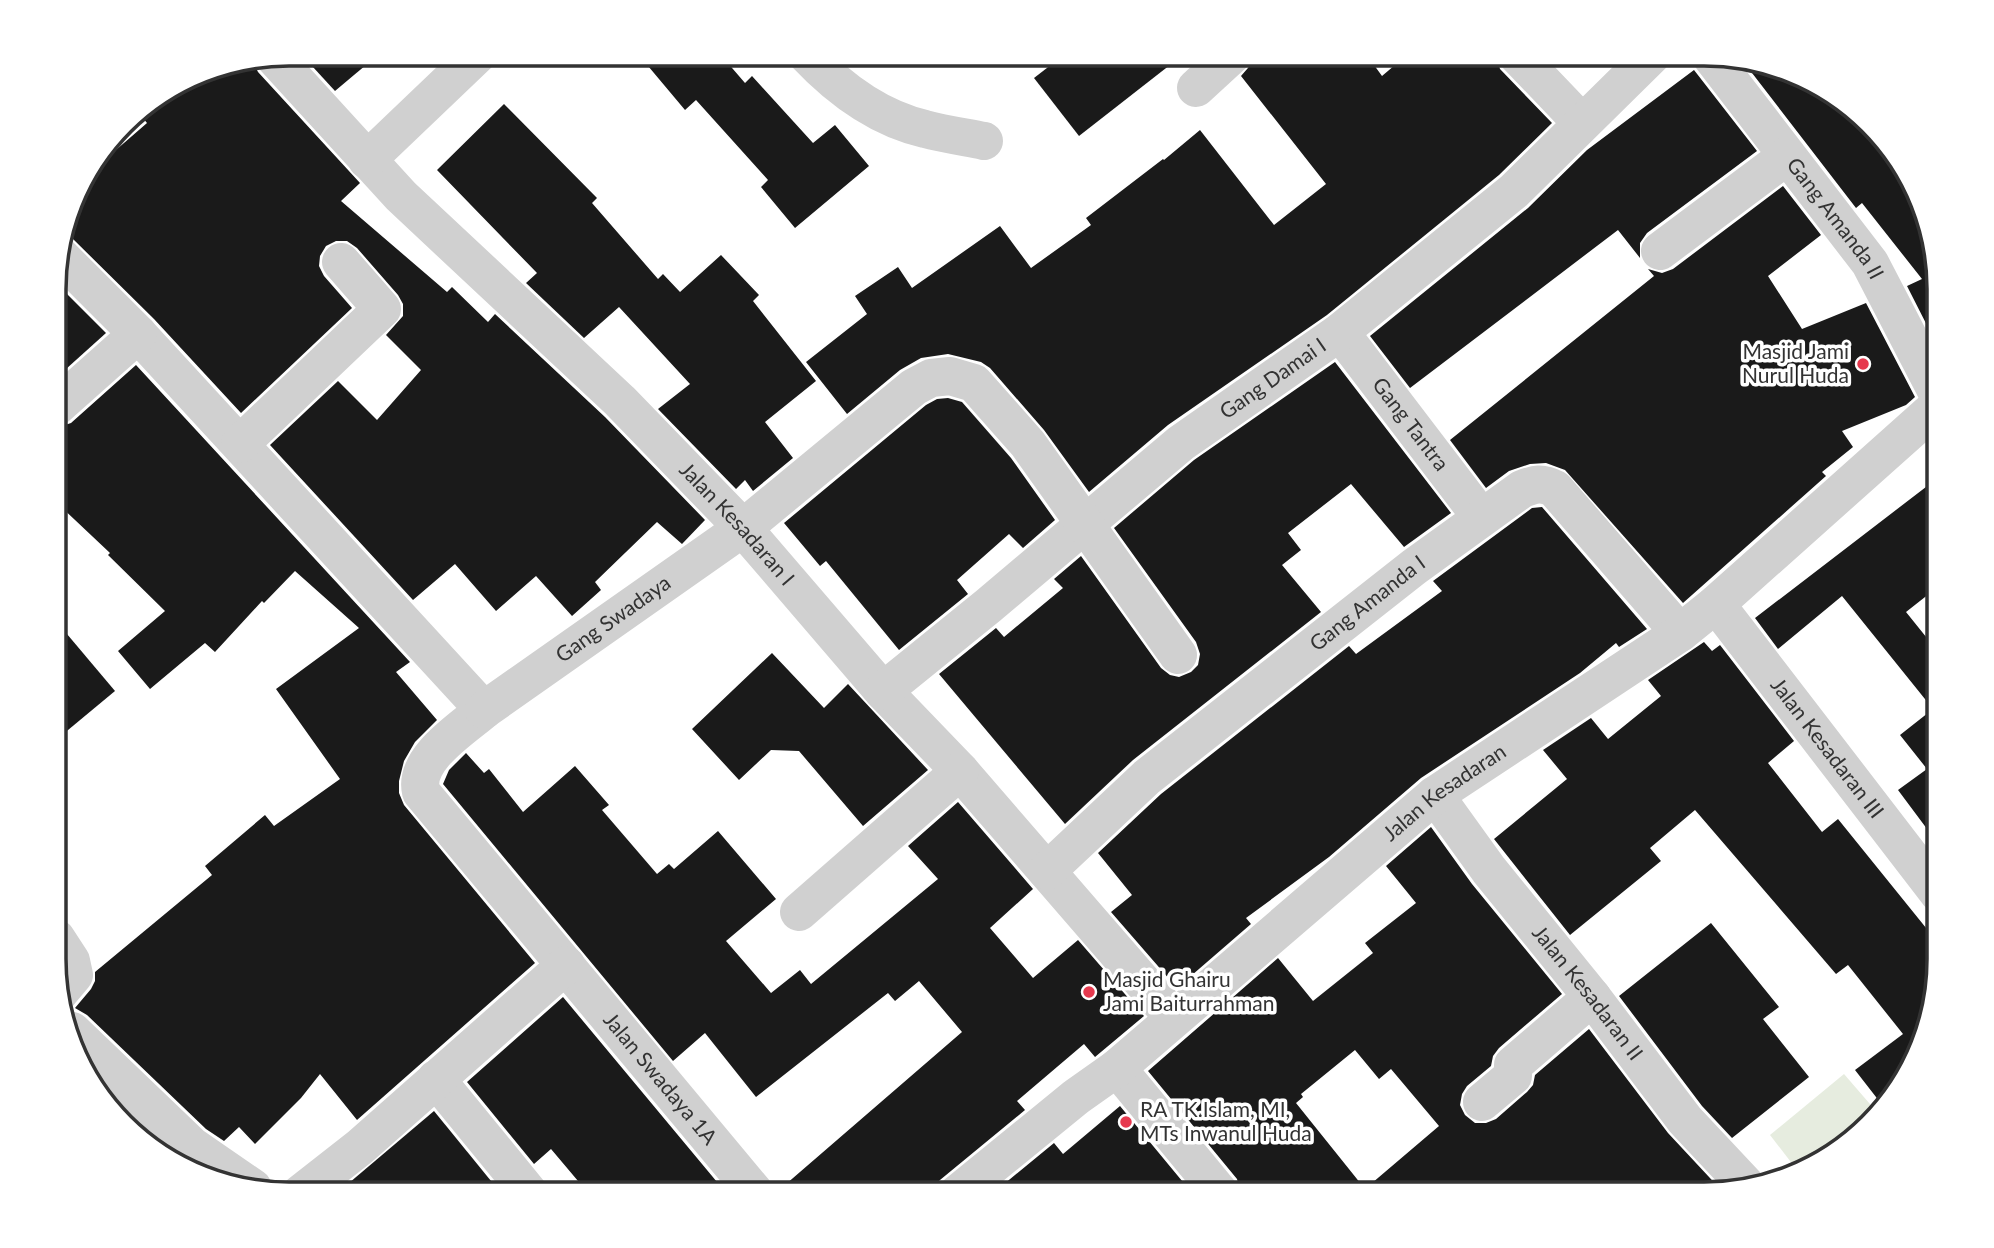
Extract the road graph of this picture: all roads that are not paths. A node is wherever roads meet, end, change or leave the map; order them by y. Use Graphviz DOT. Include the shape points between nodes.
graph roads {
  1 [pos="283,67"];
  2 [pos="464,67"];
  3 [pos="818,67"];
  4 [pos="1219,67"];
  5 [pos="1528,67"];
  6 [pos="1640,67"];
  7 [pos="1720,68"];
  8 [pos="1196,88"];
  9 [pos="1582,123"];
  10 [pos="984,141"];
  11 [pos="1787,156"];
  12 [pos="367,160"];
  13 [pos="1660,251"];
  14 [pos="341,262"];
  15 [pos="68,264"];
  16 [pos="1340,332"];
  17 [pos="138,334"];
  18 [pos="1927,373"];
  19 [pos="67,397"];
  20 [pos="1927,416"];
  21 [pos="240,444"];
  22 [pos="1481,517"];
  23 [pos="1084,523"];
  24 [pos="743,528"];
  25 [pos="1716,604"];
  26 [pos="1680,632"];
  27 [pos="1178,655"];
  28 [pos="883,691"];
  29 [pos="484,710"];
  30 [pos="960,771"];
  31 [pos="1435,795"];
  32 [pos="1047,871"];
  33 [pos="1927,878"];
  34 [pos="799,912"];
  35 [pos="67,955"];
  36 [pos="566,965"];
  37 [pos="68,982"];
  38 [pos="1592,997"];
  39 [pos="1173,1017"];
  40 [pos="82,1040"];
  41 [pos="1116,1068"];
  42 [pos="436,1079"];
  43 [pos="1482,1102"];
  44 [pos="233,1174"];
  45 [pos="1740,1178"];
  46 [pos="1210,1181"];
  47 [pos="316,1182"];
  48 [pos="520,1182"];
  49 [pos="746,1182"];
  50 [pos="972,1182"];
  1 -- 12 [label="street, Jalan Kesadaran I"];
  2 -- 12 [label="street"];
  3 -- 10 [label="street" via="872,109 922,129"];
  4 -- 8 [label="street"];
  5 -- 9 [label="street"];
  6 -- 9 [label="street, Gang Damai I"];
  7 -- 11 [label="street, Gang Amanda II"];
  9 -- 16 [label="street, Gang Damai I" via="1514,191"];
  11 -- 13 [label="street"];
  11 -- 18 [label="street, Gang Amanda II" via="1870,263"];
  12 -- 24 [label="street, Jalan Kesadaran I" via="620,401"];
  14 -- 21 [label="street" via="382,309"];
  15 -- 17 [label="street"];
  16 -- 22 [label="street, Gang Tantra"];
  16 -- 23 [label="street, Gang Damai I" via="1181,443"];
  17 -- 19 [label="street"];
  17 -- 21 [label="street"];
  20 -- 25 [label="street, Jalan Kesadaran"];
  21 -- 29 [label="street"];
  22 -- 26 [label="street, Gang Amanda I" via="1521,489 1546,484 1555,489"];
  22 -- 32 [label="street, Gang Amanda I" via="1147,777"];
  23 -- 24 [label="street, Gang Swadaya" via="1028,444 974,383 950,376 931,378 915,387"];
  23 -- 27 [label="street, Gang Swadaya"];
  23 -- 28 [label="street, Gang Damai I"];
  24 -- 28 [label="street, Jalan Kesadaran I"];
  24 -- 29 [label="street, Gang Swadaya"];
  25 -- 26 [label="street, Jalan Kesadaran"];
  25 -- 33 [label="street, Jalan Kesadaran III"];
  26 -- 31 [label="street, Jalan Kesadaran"];
  28 -- 30 [label="street, Jalan Kesadaran I"];
  29 -- 36 [label="street, Gang Swadaya" via="427,762 418,782 421,792"];
  30 -- 32 [label="street, Jalan Kesadaran I"];
  30 -- 34 [label="street"];
  31 -- 38 [label="street, Jalan Kesadaran II"];
  31 -- 39 [label="street, Jalan Kesadaran"];
  32 -- 39 [label="street, Jalan Kesadaran I"];
  35 -- 37 [label="street" via="74,975"];
  36 -- 42 [label="street"];
  36 -- 49 [label="street, Jalan Swadaya 1A"];
  38 -- 43 [label="street" via="1513,1065 1513,1076"];
  38 -- 45 [label="street, Jalan Kesadaran II" via="1685,1120"];
  39 -- 41 [label="street, Jalan Kesadaran"];
  40 -- 44 [label="street" via="192,1146"];
  41 -- 46 [label="street"];
  41 -- 50 [label="street, Jalan Kesadaran"];
  42 -- 47 [label="street"];
  42 -- 48 [label="street"];
}
